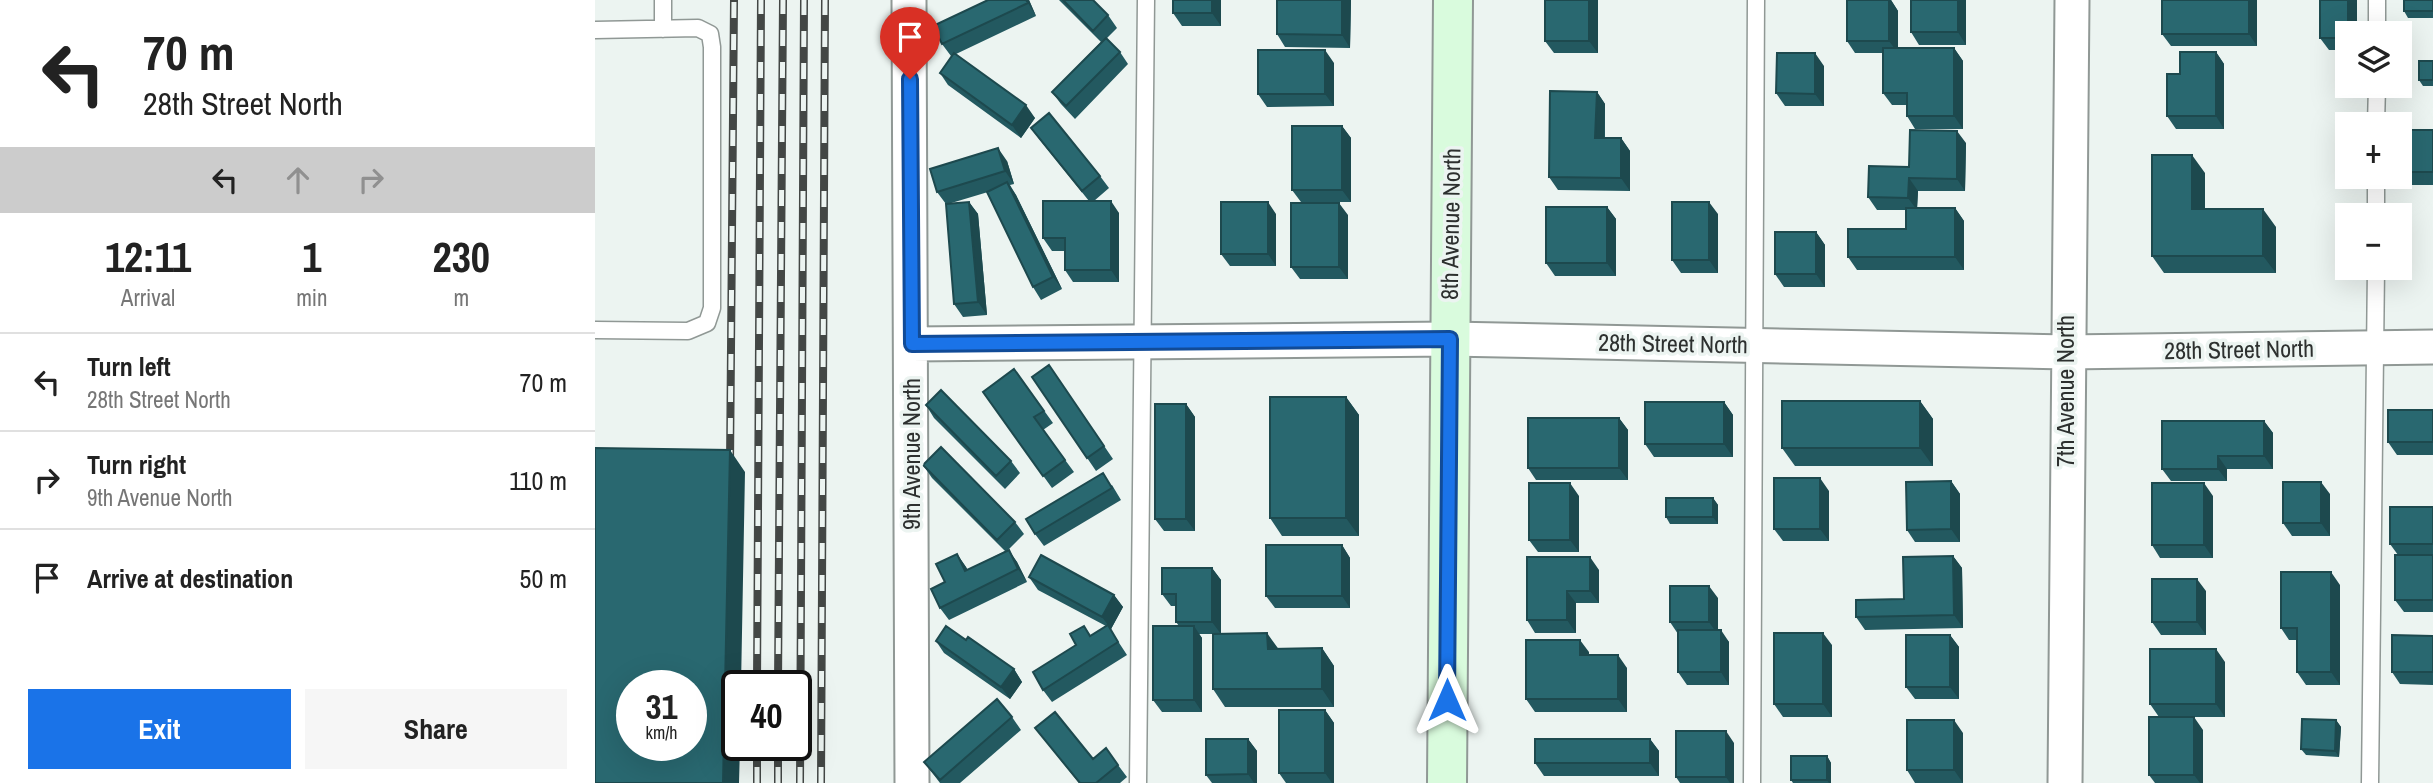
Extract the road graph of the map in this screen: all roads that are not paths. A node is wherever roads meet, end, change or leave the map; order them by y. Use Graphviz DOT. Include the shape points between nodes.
graph roads {
  1 [pos="663,0"];
  2 [pos="909,0"];
  3 [pos="1146,0"];
  4 [pos="1453,0"];
  5 [pos="1756,0"];
  6 [pos="2072,0"];
  7 [pos="2377,0"];
  8 [pos="2377,21"];
  9 [pos="663,29"];
  10 [pos="595,30"];
  11 [pos="2376,280"];
  12 [pos="595,330"];
  13 [pos="1450,339"];
  14 [pos="1144,343"];
  15 [pos="912,344"];
  16 [pos="1752,345"];
  17 [pos="2433,347"];
  18 [pos="2375,348"];
  19 [pos="2066,352"];
  20 [pos="912,783"];
  21 [pos="1138,783"];
  22 [pos="1447,783"];
  23 [pos="1752,783"];
  24 [pos="2065,783"];
  25 [pos="2370,783"];
  1 -- 9 [label="lane"];
  2 -- 15 [label="street, 9th Avenue North"];
  3 -- 14 [label="lane"];
  4 -- 13 [label="street, 8th Avenue North"];
  5 -- 16 [label="lane"];
  6 -- 19 [label="street, 7th Avenue North"];
  7 -- 8 [label="lane"];
  9 -- 10 [label="lane"];
  9 -- 12 [label="lane" via="698,28 710,34 712,308 707,323 688,331"];
  11 -- 18 [label="lane"];
  13 -- 14 [label="street, 28th Street North"];
  13 -- 16 [label="street, 28th Street North"];
  13 -- 22 [label="street, 8th Avenue North"];
  14 -- 15 [label="street, 28th Street North"];
  14 -- 21 [label="lane"];
  15 -- 20 [label="street, 9th Avenue North"];
  16 -- 19 [label="street, 28th Street North"];
  16 -- 23 [label="lane"];
  17 -- 18 [label="street, 28th Street North"];
  18 -- 19 [label="street, 28th Street North"];
  18 -- 25 [label="lane"];
  19 -- 24 [label="street, 7th Avenue North"];
}
